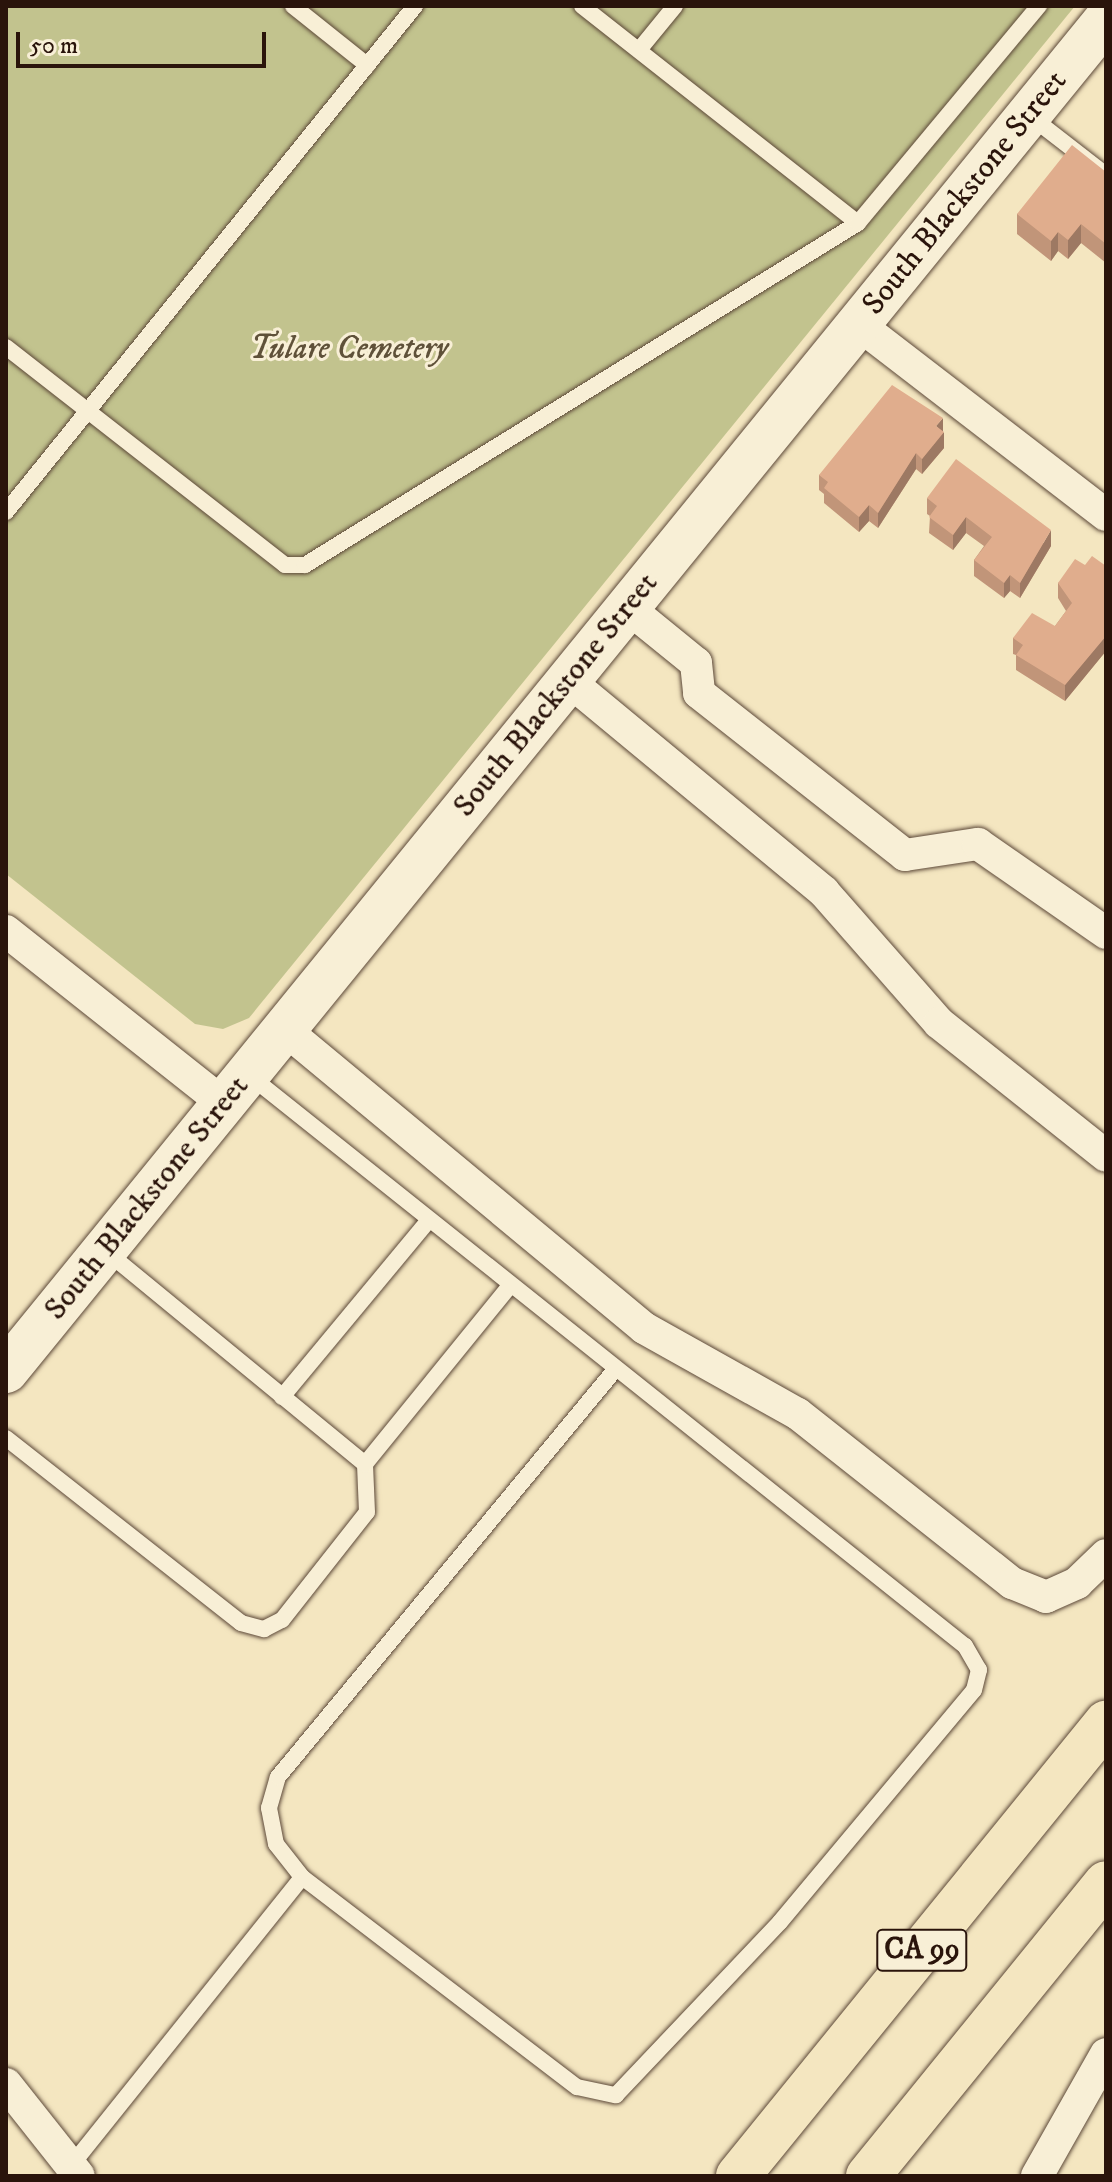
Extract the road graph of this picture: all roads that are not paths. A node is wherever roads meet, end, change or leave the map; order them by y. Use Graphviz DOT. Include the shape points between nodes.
graph roads {
  1 [pos="293,6"];
  2 [pos="415,6"];
  3 [pos="582,6"];
  4 [pos="675,6"];
  5 [pos="1039,6"];
  6 [pos="1106,20"];
  7 [pos="639,50"];
  8 [pos="367,65"];
  9 [pos="1029,115"];
  10 [pos="1106,175"];
  11 [pos="858,223"];
  12 [pos="858,324"];
  13 [pos="6,347"];
  14 [pos="87,410"];
  15 [pos="6,512"];
  16 [pos="1106,515"];
  17 [pos="627,607"];
  18 [pos="568,680"];
  19 [pos="6,931"];
  20 [pos="1106,933"];
  21 [pos="284,1029"];
  22 [pos="235,1089"];
  23 [pos="1106,1156"];
  24 [pos="428,1221"];
  25 [pos="104,1250"];
  26 [pos="509,1287"];
  27 [pos="6,1371"];
  28 [pos="614,1371"];
  29 [pos="282,1397"];
  30 [pos="6,1438"];
  31 [pos="365,1464"];
  32 [pos="1106,1555"];
  33 [pos="1106,1723"];
  34 [pos="302,1877"];
  35 [pos="1106,1883"];
  36 [pos="1106,2054"];
  37 [pos="6,2084"];
  38 [pos="74,2171"];
  39 [pos="738,2176"];
  40 [pos="868,2176"];
  41 [pos="1037,2176"];
  1 -- 8 [label="lane"];
  2 -- 8 [label="lane"];
  3 -- 7 [label="lane"];
  4 -- 7 [label="lane"];
  5 -- 11 [label="lane"];
  6 -- 9 [label="main road, South Blackstone Street"];
  7 -- 11 [label="lane"];
  8 -- 14 [label="lane"];
  9 -- 10 [label="lane"];
  9 -- 12 [label="main road, South Blackstone Street"];
  11 -- 14 [label="lane" via="305,565 285,565"];
  12 -- 16 [label="street"];
  12 -- 17 [label="main road, South Blackstone Street"];
  13 -- 14 [label="lane"];
  14 -- 15 [label="lane"];
  17 -- 18 [label="main road, South Blackstone Street"];
  17 -- 20 [label="street" via="696,663 699,693 905,855 978,844"];
  18 -- 21 [label="main road, South Blackstone Street"];
  18 -- 23 [label="street" via="824,892 939,1023"];
  19 -- 22 [label="street"];
  21 -- 22 [label="main road, South Blackstone Street"];
  21 -- 32 [label="street" via="644,1328 798,1414 1012,1583 1046,1597 1077,1583"];
  22 -- 24 [label="lane"];
  22 -- 25 [label="main road, South Blackstone Street"];
  24 -- 26 [label="lane"];
  24 -- 29 [label="lane"];
  25 -- 27 [label="main road, South Blackstone Street"];
  25 -- 29 [label="lane"];
  26 -- 28 [label="lane"];
  26 -- 31 [label="lane"];
  28 -- 34 [label="lane" via="278,1777 269,1808 276,1844"];
  28 -- 34 [label="lane" via="965,1646 979,1670 974,1690 780,1922 616,2095 577,2087"];
  29 -- 31 [label="lane"];
  30 -- 31 [label="lane" via="241,1623 264,1629 282,1620 367,1512"];
  33 -- 39 [label="highway, CA 99"];
  34 -- 38 [label="lane"];
  35 -- 40 [label="highway"];
  36 -- 41 [label="street"];
  37 -- 38 [label="street"];
}
